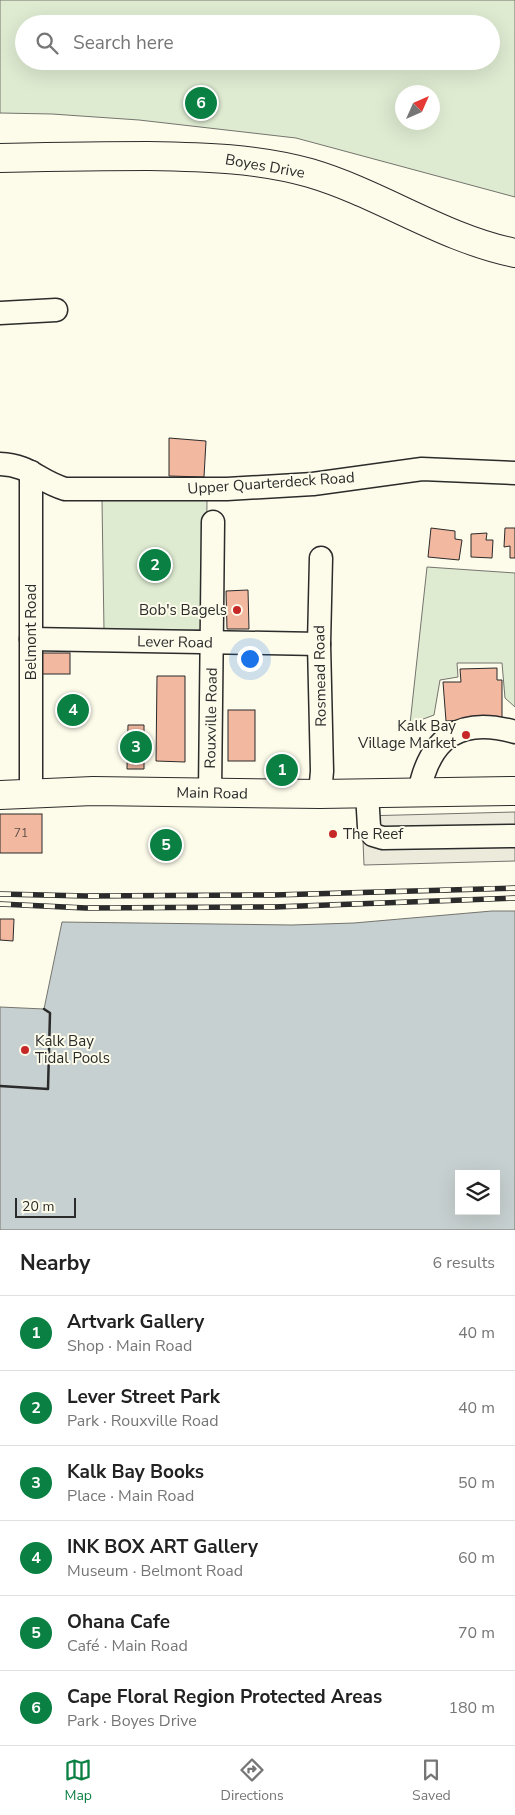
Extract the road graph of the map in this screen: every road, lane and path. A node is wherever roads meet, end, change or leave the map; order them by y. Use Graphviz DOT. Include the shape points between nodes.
graph roads {
  1 [pos="0,158"];
  2 [pos="515,253"];
  3 [pos="56,310"];
  4 [pos="0,313"];
  5 [pos="0,464"];
  6 [pos="31,472"];
  7 [pos="515,473"];
  8 [pos="213,522"];
  9 [pos="321,558"];
  10 [pos="31,639"];
  11 [pos="212,643"];
  12 [pos="319,644"];
  13 [pos="515,732"];
  14 [pos="515,790"];
  15 [pos="31,793"];
  16 [pos="210,793"];
  17 [pos="367,793"];
  18 [pos="419,793"];
  19 [pos="320,794"];
  20 [pos="0,795"];
  21 [pos="515,836"];
  1 -- 2 [label="main road, Boyes Drive" via="204,157 260,162 329,179 452,234"];
  3 -- 4 [label="street"];
  5 -- 6 [label="street, Upper Quarterdeck Road" via="16,465"];
  6 -- 7 [label="street, Upper Quarterdeck Road" via="50,485 65,489 214,490 312,484 422,469"];
  6 -- 10 [label="street, Belmont Road"];
  8 -- 11 [label="street, Rouxville Road"];
  9 -- 12 [label="street, Rosmead Road"];
  10 -- 11 [label="street, Lever Road"];
  10 -- 15 [label="street, Belmont Road"];
  11 -- 12 [label="street, Lever Road"];
  11 -- 16 [label="street, Rouxville Road"];
  12 -- 19 [label="street, Rosmead Road"];
  13 -- 18 [label="street" via="474,729 454,733 432,753 423,771"];
  14 -- 18 [label="main road, Main Road"];
  15 -- 16 [label="main road, Main Road"];
  15 -- 20 [label="main road, Main Road"];
  16 -- 19 [label="main road, Main Road"];
  17 -- 18 [label="main road, Main Road"];
  17 -- 19 [label="main road, Main Road"];
  17 -- 21 [label="street" via="369,827 373,835 383,838"];
}
